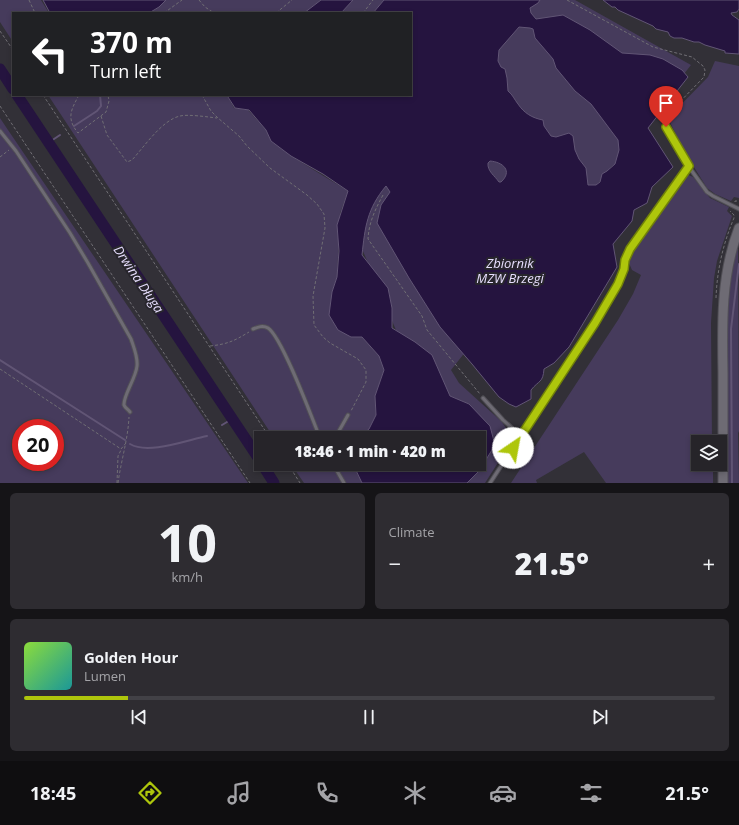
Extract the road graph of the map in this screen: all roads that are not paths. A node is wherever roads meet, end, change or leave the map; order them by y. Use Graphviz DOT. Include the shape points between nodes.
graph roads {
  1 [pos="666,127"];
  2 [pos="0,133"];
  3 [pos="689,166"];
  4 [pos="739,209"];
  5 [pos="739,228"];
  6 [pos="253,329"];
  7 [pos="483,398"];
  8 [pos="130,412"];
  9 [pos="348,415"];
  10 [pos="317,431"];
  11 [pos="339,431"];
  12 [pos="521,436"];
  13 [pos="337,471"];
  14 [pos="344,483"];
  15 [pos="490,483"];
  16 [pos="723,483"];
  1 -- 3 [label="lane"];
  2 -- 8 [label="lane" via="12,146 74,238 131,339 137,367 124,403"];
  3 -- 4 [label="lane" via="707,192"];
  3 -- 12 [label="lane" via="630,249 618,284"];
  5 -- 16 [label="street" via="730,258 722,330"];
  6 -- 10 [label="lane" via="268,328 276,338"];
  7 -- 12 [label="lane" via="502,420"];
  9 -- 11 [label="lane"];
  12 -- 15 [label="lane"];
  13 -- 14 [label="lane"];
}
